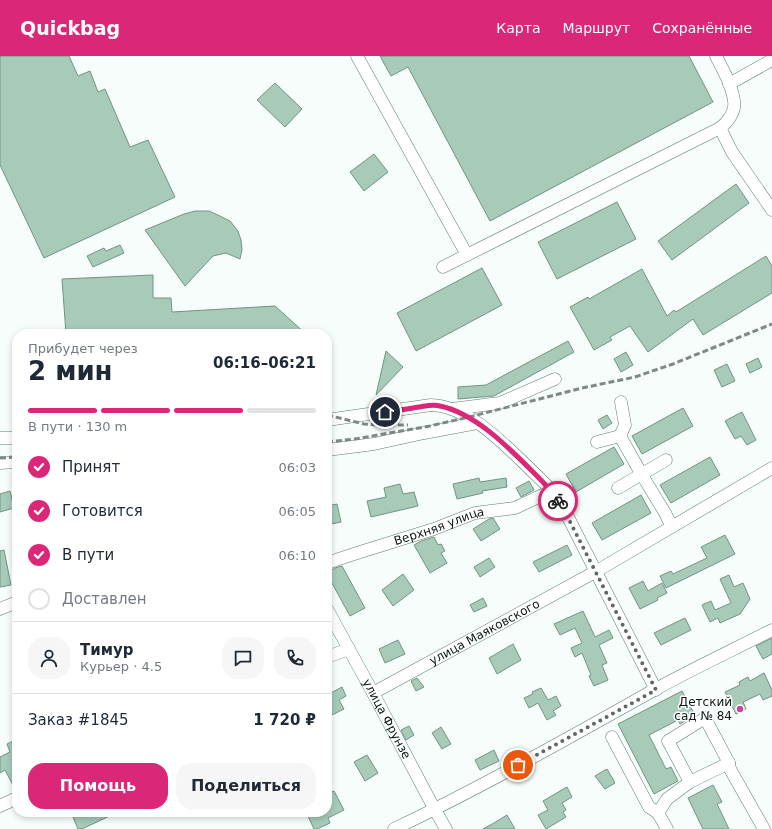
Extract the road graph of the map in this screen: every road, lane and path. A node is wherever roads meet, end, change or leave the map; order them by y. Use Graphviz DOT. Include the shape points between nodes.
graph roads {
  1 [pos="357,56"];
  2 [pos="716,56"];
  3 [pos="772,60"];
  4 [pos="729,84"];
  5 [pos="720,128"];
  6 [pos="772,210"];
  7 [pos="467,254"];
  8 [pos="443,267"];
  9 [pos="555,379"];
  10 [pos="621,402"];
  11 [pos="452,409"];
  12 [pos="332,419"];
  13 [pos="477,423"];
  14 [pos="620,436"];
  15 [pos="0,438"];
  16 [pos="12,438"];
  17 [pos="597,442"];
  18 [pos="332,449"];
  19 [pos="666,460"];
  20 [pos="12,462"];
  21 [pos="0,463"];
  22 [pos="772,468"];
  23 [pos="642,475"];
  24 [pos="618,488"];
  25 [pos="551,491"];
  26 [pos="672,527"];
  27 [pos="332,562"];
  28 [pos="595,572"];
  29 [pos="12,604"];
  30 [pos="0,609"];
  31 [pos="332,618"];
  32 [pos="772,630"];
  33 [pos="349,649"];
  34 [pos="332,655"];
  35 [pos="656,690"];
  36 [pos="373,693"];
  37 [pos="612,737"];
  38 [pos="728,763"];
  39 [pos="690,782"];
  40 [pos="12,800"];
  41 [pos="0,806"];
  42 [pos="435,810"];
  43 [pos="658,813"];
  44 [pos="394,829"];
  45 [pos="446,829"];
  46 [pos="667,829"];
  47 [pos="764,829"];
  1 -- 7 [label="street"];
  2 -- 4 [label="street"];
  3 -- 4 [label="street"];
  4 -- 5 [label="street" via="734,102 732,113"];
  5 -- 6 [label="street" via="732,152"];
  5 -- 7 [label="street"];
  7 -- 8 [label="street"];
  9 -- 11 [label="street" via="500,403"];
  10 -- 14 [label="street" via="625,425"];
  11 -- 12 [label="street" via="431,405"];
  11 -- 13 [label="street"];
  13 -- 18 [label="street" via="374,444"];
  13 -- 25 [label="street" via="505,444"];
  14 -- 17 [label="street"];
  14 -- 23 [label="street"];
  15 -- 16 [label="street"];
  19 -- 23 [label="street"];
  20 -- 21 [label="street"];
  22 -- 26 [label="street, улица Маяковского"];
  23 -- 24 [label="street"];
  23 -- 26 [label="street"];
  25 -- 27 [label="street, Верхняя улица" via="515,508 474,513 434,529"];
  25 -- 28 [label="street" via="564,510"];
  26 -- 28 [label="street, улица Маяковского"];
  28 -- 35 [label="street"];
  28 -- 36 [label="street, улица Маяковского"];
  29 -- 30 [label="street"];
  31 -- 33 [label="street, улица Фрунзе"];
  32 -- 35 [label="street"];
  33 -- 34 [label="street"];
  33 -- 36 [label="street, улица Фрунзе"];
  35 -- 42 [label="street"];
  36 -- 42 [label="street, улица Фрунзе"];
  37 -- 43 [label="street" via="649,807"];
  38 -- 39 [label="street"];
  38 -- 39 [label="street" via="705,718 668,740"];
  38 -- 47 [label="street"];
  39 -- 43 [label="street" via="667,799"];
  40 -- 41 [label="street"];
  42 -- 44 [label="street"];
  42 -- 45 [label="street, улица Фрунзе"];
  43 -- 46 [label="street"];
}
